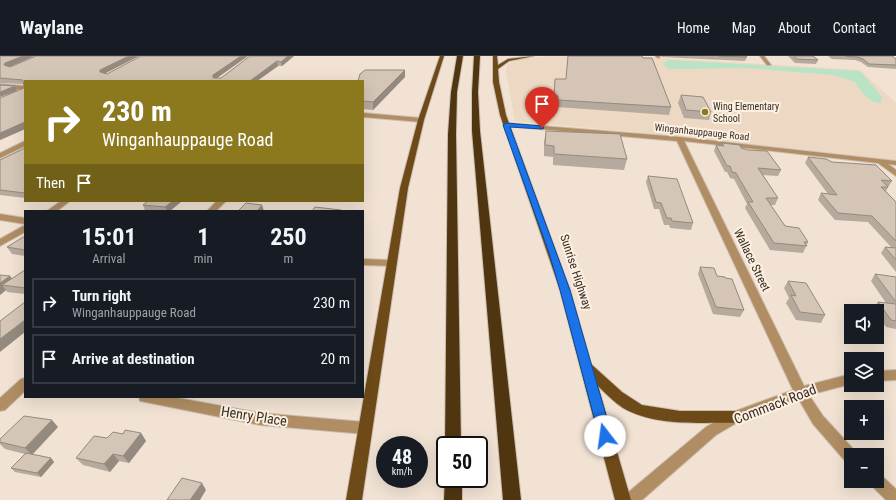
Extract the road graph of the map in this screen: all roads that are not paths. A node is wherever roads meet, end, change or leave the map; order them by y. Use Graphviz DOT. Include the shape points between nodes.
graph roads {
  1 [pos="442,56"];
  2 [pos="460,56"];
  3 [pos="477,56"];
  4 [pos="495,56"];
  5 [pos="532,56"];
  6 [pos="762,56"];
  7 [pos="770,64"];
  8 [pos="495,69"];
  9 [pos="0,86"];
  10 [pos="24,90"];
  11 [pos="24,91"];
  12 [pos="19,94"];
  13 [pos="364,115"];
  14 [pos="421,120"];
  15 [pos="506,125"];
  16 [pos="679,139"];
  17 [pos="24,144"];
  18 [pos="0,156"];
  19 [pos="881,162"];
  20 [pos="896,163"];
  21 [pos="896,174"];
  22 [pos="64,202"];
  23 [pos="221,202"];
  24 [pos="52,210"];
  25 [pos="212,210"];
  26 [pos="0,217"];
  27 [pos="24,221"];
  28 [pos="24,229"];
  29 [pos="0,243"];
  30 [pos="364,262"];
  31 [pos="391,263"];
  32 [pos="587,366"];
  33 [pos="896,375"];
  34 [pos="884,376"];
  35 [pos="844,381"];
  36 [pos="24,384"];
  37 [pos="801,392"];
  38 [pos="150,398"];
  39 [pos="0,406"];
  40 [pos="735,417"];
  41 [pos="365,428"];
  42 [pos="453,436"];
  43 [pos="844,449"];
  44 [pos="453,488"];
  45 [pos="884,488"];
  46 [pos="896,499"];
  47 [pos="354,500"];
  48 [pos="453,500"];
  49 [pos="512,500"];
  50 [pos="623,500"];
  51 [pos="630,500"];
  1 -- 14 [label="main road"];
  2 -- 42 [label="highway" via="452,128"];
  3 -- 49 [label="highway" via="475,116"];
  4 -- 8 [label="main road, Sunrise Highway"];
  5 -- 8 [label="main road" via="508,60"];
  6 -- 7 [label="street"];
  8 -- 15 [label="main road, Sunrise Highway" via="498,96"];
  9 -- 10 [label="street"];
  11 -- 12 [label="street"];
  13 -- 14 [label="street"];
  14 -- 31 [label="main road" via="404,188"];
  15 -- 16 [label="street, Winganhauppauge Road"];
  15 -- 32 [label="main road, Sunrise Highway" via="553,253"];
  16 -- 19 [label="street, Winganhauppauge Road"];
  16 -- 37 [label="street, Wallace Street"];
  17 -- 18 [label="street"];
  19 -- 20 [label="street, Winganhauppauge Road"];
  19 -- 21 [label="street"];
  22 -- 24 [label="street"];
  23 -- 25 [label="street"];
  26 -- 27 [label="street"];
  28 -- 29 [label="street"];
  30 -- 31 [label="street"];
  31 -- 41 [label="main road"];
  32 -- 40 [label="main road" via="622,399 646,411 672,415"];
  32 -- 50 [label="main road, Sunrise Highway"];
  33 -- 34 [label="street"];
  35 -- 37 [label="street, Commack Road"];
  36 -- 39 [label="street"];
  37 -- 40 [label="street, Commack Road"];
  37 -- 43 [label="street, Wallace Street" via="818,420"];
  38 -- 41 [label="street, Henry Place" via="260,419"];
  40 -- 51 [label="street, Commack Road" via="711,431"];
  41 -- 47 [label="main road"];
  44 -- 48 [label="highway"];
  45 -- 46 [label="street"];
}
